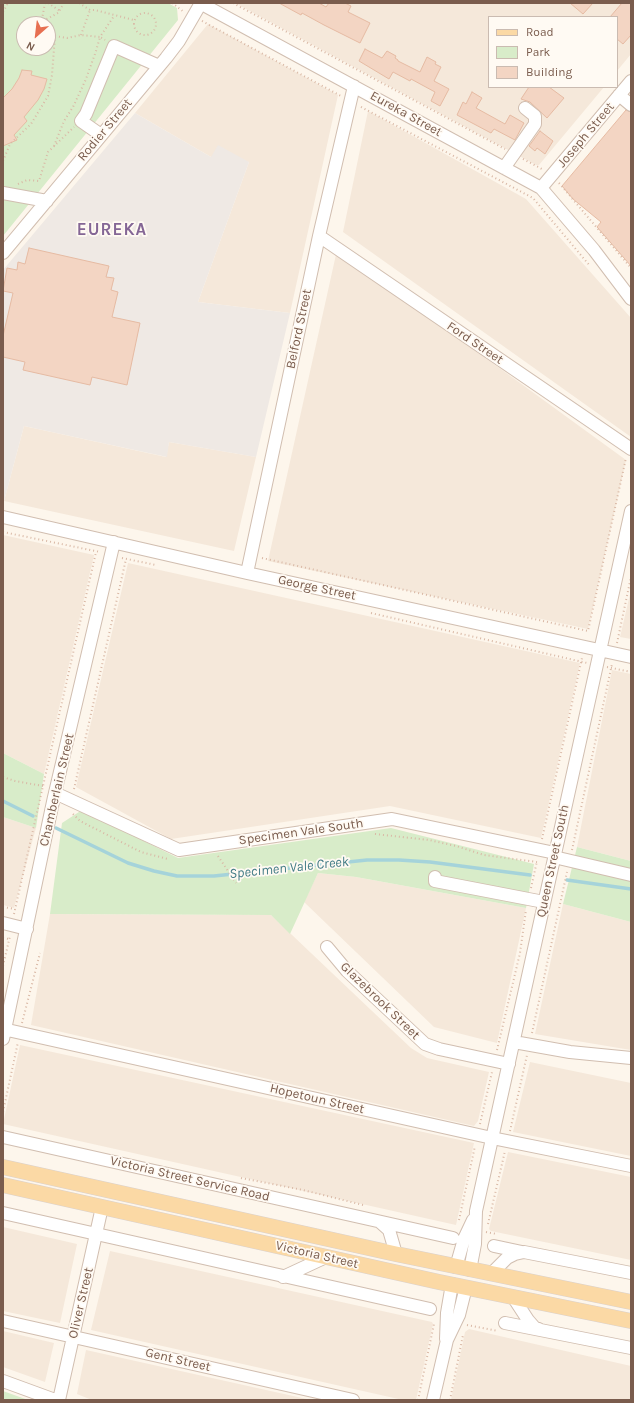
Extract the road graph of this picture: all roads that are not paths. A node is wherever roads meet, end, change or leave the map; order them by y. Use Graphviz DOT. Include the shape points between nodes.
graph roads {
  1 [pos="200,3"];
  2 [pos="159,66"];
  3 [pos="631,81"];
  4 [pos="354,86"];
  5 [pos="619,95"];
  6 [pos="631,105"];
  7 [pos="526,108"];
  8 [pos="101,135"];
  9 [pos="504,168"];
  10 [pos="541,188"];
  11 [pos="3,193"];
  12 [pos="47,200"];
  13 [pos="319,236"];
  14 [pos="594,250"];
  15 [pos="3,253"];
  16 [pos="631,285"];
  17 [pos="631,299"];
  18 [pos="630,449"];
  19 [pos="631,511"];
  20 [pos="3,517"];
  21 [pos="114,542"];
  22 [pos="247,573"];
  23 [pos="600,650"];
  24 [pos="631,657"];
  25 [pos="55,793"];
  26 [pos="555,855"];
  27 [pos="631,875"];
  28 [pos="435,877"];
  29 [pos="544,902"];
  30 [pos="8,924"];
  31 [pos="27,929"];
  32 [pos="327,947"];
  33 [pos="4,1033"];
  34 [pos="514,1042"];
  35 [pos="631,1058"];
  36 [pos="509,1064"];
  37 [pos="3,1137"];
  38 [pos="492,1138"];
  39 [pos="631,1166"];
  40 [pos="3,1167"];
  41 [pos="3,1185"];
  42 [pos="102,1207"];
  43 [pos="3,1213"];
  44 [pos="378,1221"];
  45 [pos="96,1233"];
  46 [pos="453,1238"];
  47 [pos="494,1246"];
  48 [pos="524,1252"];
  49 [pos="396,1254"];
  50 [pos="326,1257"];
  51 [pos="463,1268"];
  52 [pos="631,1273"];
  53 [pos="491,1274"];
  54 [pos="283,1277"];
  55 [pos="459,1286"];
  56 [pos="513,1297"];
  57 [pos="631,1302"];
  58 [pos="432,1314"];
  59 [pos="631,1320"];
  60 [pos="3,1321"];
  61 [pos="505,1323"];
  62 [pos="540,1330"];
  63 [pos="73,1337"];
  64 [pos="631,1348"];
  65 [pos="3,1381"];
  66 [pos="55,1400"];
  67 [pos="59,1400"];
  68 [pos="353,1400"];
  69 [pos="433,1400"];
  1 -- 2 [label="street, Rodier Street" via="179,41"];
  1 -- 4 [label="street, Eureka Street"];
  2 -- 8 [label="street, Rodier Street"];
  2 -- 8 [label="street" via="114,46 81,121"];
  3 -- 5 [label="street, Joseph Street"];
  4 -- 9 [label="street, Eureka Street"];
  4 -- 13 [label="street, Belford Street"];
  5 -- 6 [label="street"];
  5 -- 10 [label="street, Joseph Street"];
  7 -- 9 [label="street" via="535,116 535,124"];
  8 -- 12 [label="street, Rodier Street"];
  9 -- 10 [label="street, Eureka Street"];
  10 -- 14 [label="street, Eureka Street"];
  11 -- 12 [label="street"];
  12 -- 15 [label="street, Rodier Street"];
  13 -- 18 [label="street, Ford Street"];
  13 -- 22 [label="street, Belford Street"];
  14 -- 16 [label="street, Eureka Street"];
  14 -- 17 [label="street, Eureka Street"];
  19 -- 23 [label="street, Queen Street South"];
  20 -- 21 [label="street, George Street"];
  21 -- 22 [label="street, George Street"];
  21 -- 25 [label="street, Chamberlain Street"];
  22 -- 23 [label="street, George Street"];
  23 -- 24 [label="street, George Street"];
  23 -- 26 [label="street, Queen Street South"];
  25 -- 26 [label="street, Specimen Vale South" via="179,850 392,819 540,849"];
  25 -- 31 [label="street, Chamberlain Street"];
  26 -- 27 [label="street, Specimen Vale South" via="569,864"];
  26 -- 29 [label="street, Queen Street South"];
  28 -- 29 [label="street" via="434,881"];
  29 -- 34 [label="street, Queen Street South"];
  30 -- 31 [label="street"];
  31 -- 33 [label="street, Chamberlain Street"];
  32 -- 36 [label="street, Glazebrook Street" via="347,971 425,1044"];
  33 -- 38 [label="street, Hopetoun Street" via="20,1033"];
  34 -- 35 [label="street" via="570,1052"];
  34 -- 36 [label="street, Queen Street South"];
  36 -- 38 [label="street, Queen Street South"];
  37 -- 44 [label="street, Victoria Street Service Road"];
  38 -- 39 [label="street, Hopetoun Street"];
  38 -- 51 [label="street, Queen Street South" via="476,1212 464,1239"];
  40 -- 49 [label="main road, Victoria Street"];
  41 -- 42 [label="main road, Victoria Street"];
  42 -- 45 [label="street, Oliver Street"];
  42 -- 50 [label="main road, Victoria Street"];
  43 -- 45 [label="street"];
  44 -- 46 [label="street, Victoria Street Service Road"];
  44 -- 49 [label="street" via="389,1230"];
  45 -- 54 [label="street"];
  45 -- 63 [label="street, Oliver Street"];
  47 -- 48 [label="street"];
  48 -- 52 [label="street"];
  48 -- 53 [label="street" via="507,1258"];
  49 -- 51 [label="main road, Victoria Street"];
  50 -- 54 [label="street"];
  50 -- 55 [label="main road, Victoria Street"];
  51 -- 53 [label="main road, Victoria Street"];
  51 -- 55 [label="main road, Queen Street South"];
  53 -- 57 [label="main road, Victoria Street"];
  54 -- 58 [label="street"];
  55 -- 56 [label="main road, Victoria Street"];
  55 -- 69 [label="street" via="447,1313 446,1346"];
  56 -- 59 [label="main road, Victoria Street"];
  56 -- 62 [label="street" via="530,1323"];
  60 -- 63 [label="street, Gent Street"];
  61 -- 62 [label="street"];
  62 -- 64 [label="street"];
  63 -- 67 [label="street, Oliver Street"];
  63 -- 68 [label="street, Gent Street"];
  65 -- 66 [label="street"];
}
